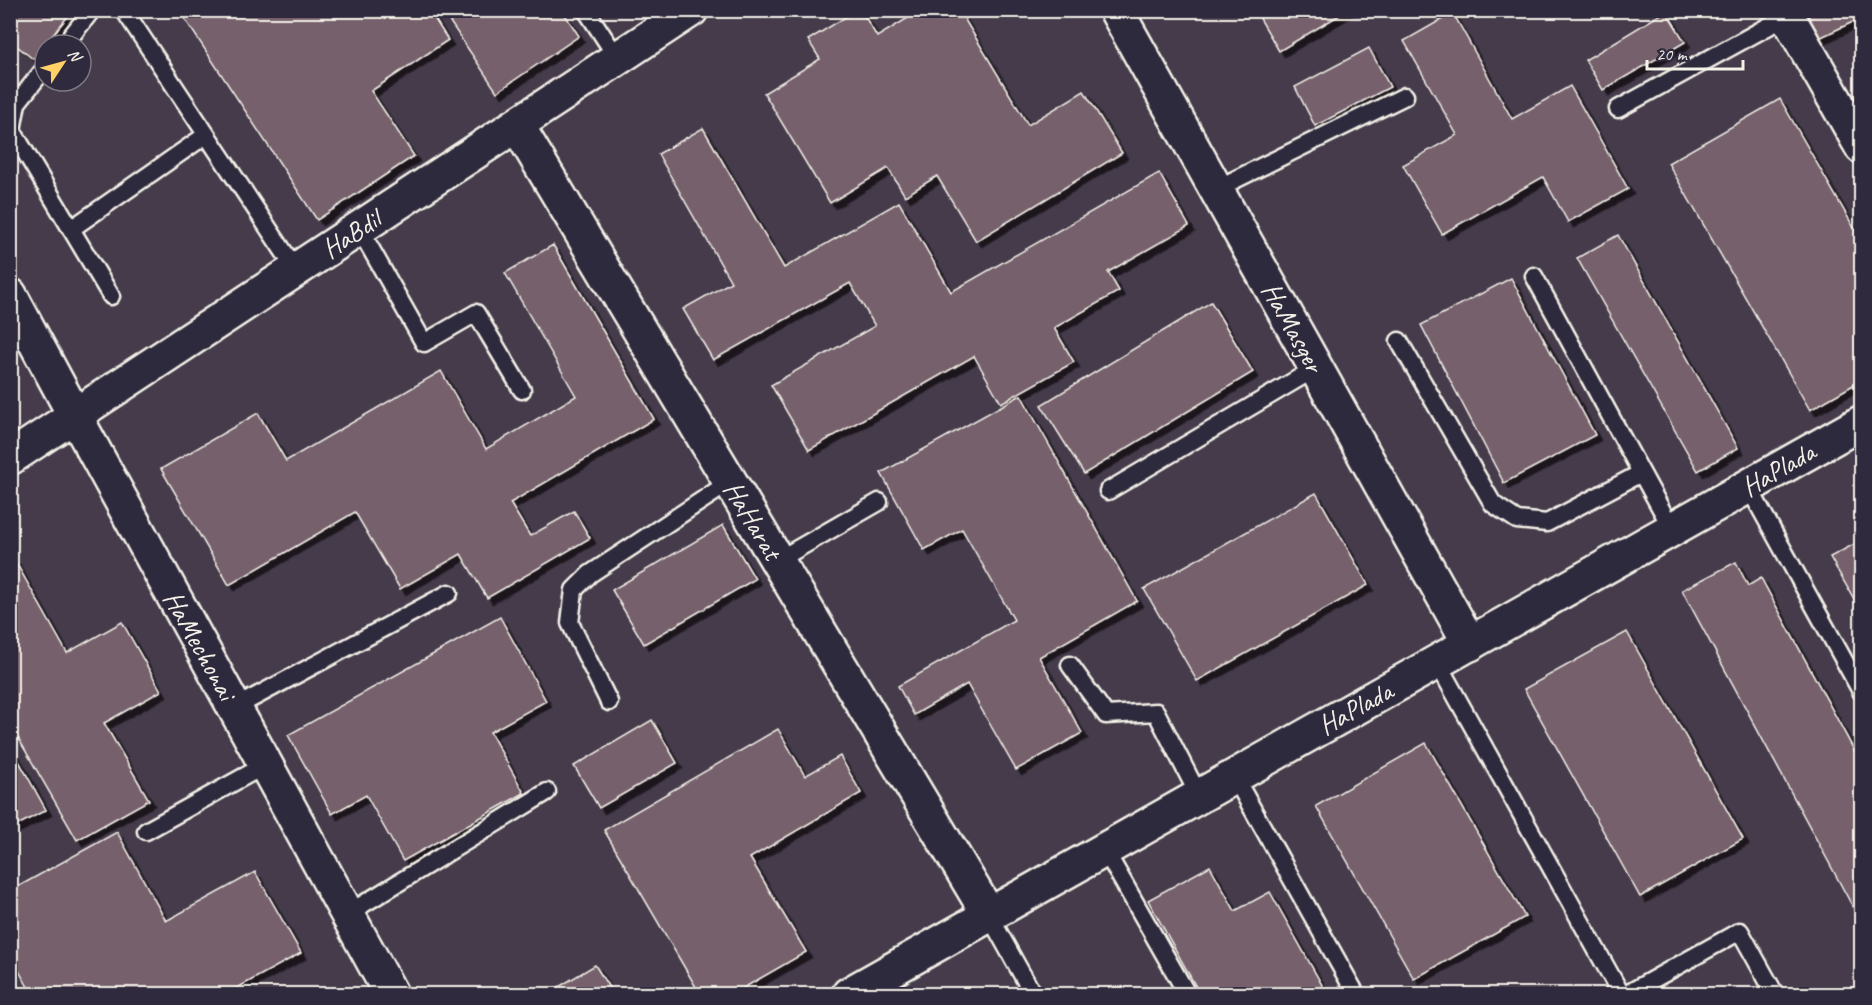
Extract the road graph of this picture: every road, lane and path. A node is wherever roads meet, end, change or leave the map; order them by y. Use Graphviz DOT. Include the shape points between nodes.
graph roads {
  1 [pos="92,10"];
  2 [pos="124,10"];
  3 [pos="586,10"];
  4 [pos="691,10"];
  5 [pos="1116,10"];
  6 [pos="1785,13"];
  7 [pos="74,33"];
  8 [pos="618,59"];
  9 [pos="33,82"];
  10 [pos="1405,96"];
  11 [pos="1618,109"];
  12 [pos="517,125"];
  13 [pos="206,135"];
  14 [pos="1862,147"];
  15 [pos="1216,189"];
  16 [pos="359,228"];
  17 [pos="71,229"];
  18 [pos="296,270"];
  19 [pos="1534,276"];
  20 [pos="10,294"];
  21 [pos="111,296"];
  22 [pos="1399,341"];
  23 [pos="1316,368"];
  24 [pos="522,390"];
  25 [pos="75,416"];
  26 [pos="1862,422"];
  27 [pos="10,458"];
  28 [pos="1641,473"];
  29 [pos="730,482"];
  30 [pos="1748,486"];
  31 [pos="1108,491"];
  32 [pos="879,502"];
  33 [pos="1672,529"];
  34 [pos="778,560"];
  35 [pos="448,593"];
  36 [pos="1470,644"];
  37 [pos="1437,662"];
  38 [pos="1070,665"];
  39 [pos="1862,693"];
  40 [pos="609,702"];
  41 [pos="234,708"];
  42 [pos="265,765"];
  43 [pos="1234,776"];
  44 [pos="548,792"];
  45 [pos="1199,796"];
  46 [pos="146,831"];
  47 [pos="1105,850"];
  48 [pos="347,914"];
  49 [pos="989,915"];
  50 [pos="391,994"];
  51 [pos="849,994"];
  52 [pos="1035,994"];
  53 [pos="1187,994"];
  54 [pos="1356,994"];
  55 [pos="1621,994"];
  56 [pos="1627,994"];
  57 [pos="1775,994"];
  1 -- 7 [label="lane"];
  2 -- 13 [label="lane"];
  3 -- 8 [label="lane"];
  4 -- 8 [label="street, HaBdil"];
  5 -- 15 [label="street, HaMasger"];
  6 -- 11 [label="lane"];
  6 -- 14 [label="street"];
  8 -- 12 [label="street, HaBdil"];
  9 -- 17 [label="lane" via="16,103 12,130"];
  10 -- 15 [label="lane"];
  12 -- 16 [label="street, HaBdil"];
  12 -- 29 [label="street, HaHarat"];
  13 -- 17 [label="lane"];
  13 -- 18 [label="lane"];
  15 -- 23 [label="street, HaMasger"];
  16 -- 18 [label="street, HaBdil"];
  16 -- 24 [label="lane" via="424,343 476,314"];
  17 -- 21 [label="lane"];
  18 -- 25 [label="street, HaBdil"];
  19 -- 28 [label="lane"];
  20 -- 25 [label="street, HaMechonai"];
  22 -- 28 [label="lane" via="1493,504 1517,520 1547,523"];
  23 -- 31 [label="lane"];
  23 -- 36 [label="street, HaMasger"];
  25 -- 27 [label="street, HaBdil"];
  25 -- 41 [label="street, HaMechonai"];
  26 -- 30 [label="street, HaPlada"];
  28 -- 33 [label="lane"];
  29 -- 34 [label="street, HaHarat"];
  29 -- 40 [label="lane" via="590,574 574,590 570,623"];
  30 -- 33 [label="street, HaPlada"];
  30 -- 39 [label="lane"];
  32 -- 34 [label="lane"];
  33 -- 36 [label="street, HaPlada"];
  34 -- 49 [label="street, HaHarat"];
  35 -- 41 [label="lane"];
  36 -- 37 [label="street, HaPlada"];
  37 -- 43 [label="street, HaPlada"];
  37 -- 55 [label="lane"];
  38 -- 45 [label="lane" via="1106,715 1156,712"];
  41 -- 42 [label="street, HaMechonai"];
  42 -- 46 [label="lane"];
  42 -- 48 [label="street, HaMechonai"];
  43 -- 45 [label="street, HaPlada"];
  43 -- 54 [label="lane"];
  44 -- 48 [label="lane"];
  45 -- 47 [label="street, HaPlada"];
  47 -- 49 [label="street, HaPlada"];
  47 -- 53 [label="lane"];
  48 -- 50 [label="street, HaMechonai"];
  49 -- 51 [label="street, HaPlada"];
  49 -- 52 [label="lane"];
  56 -- 57 [label="lane" via="1740,931"];
}
